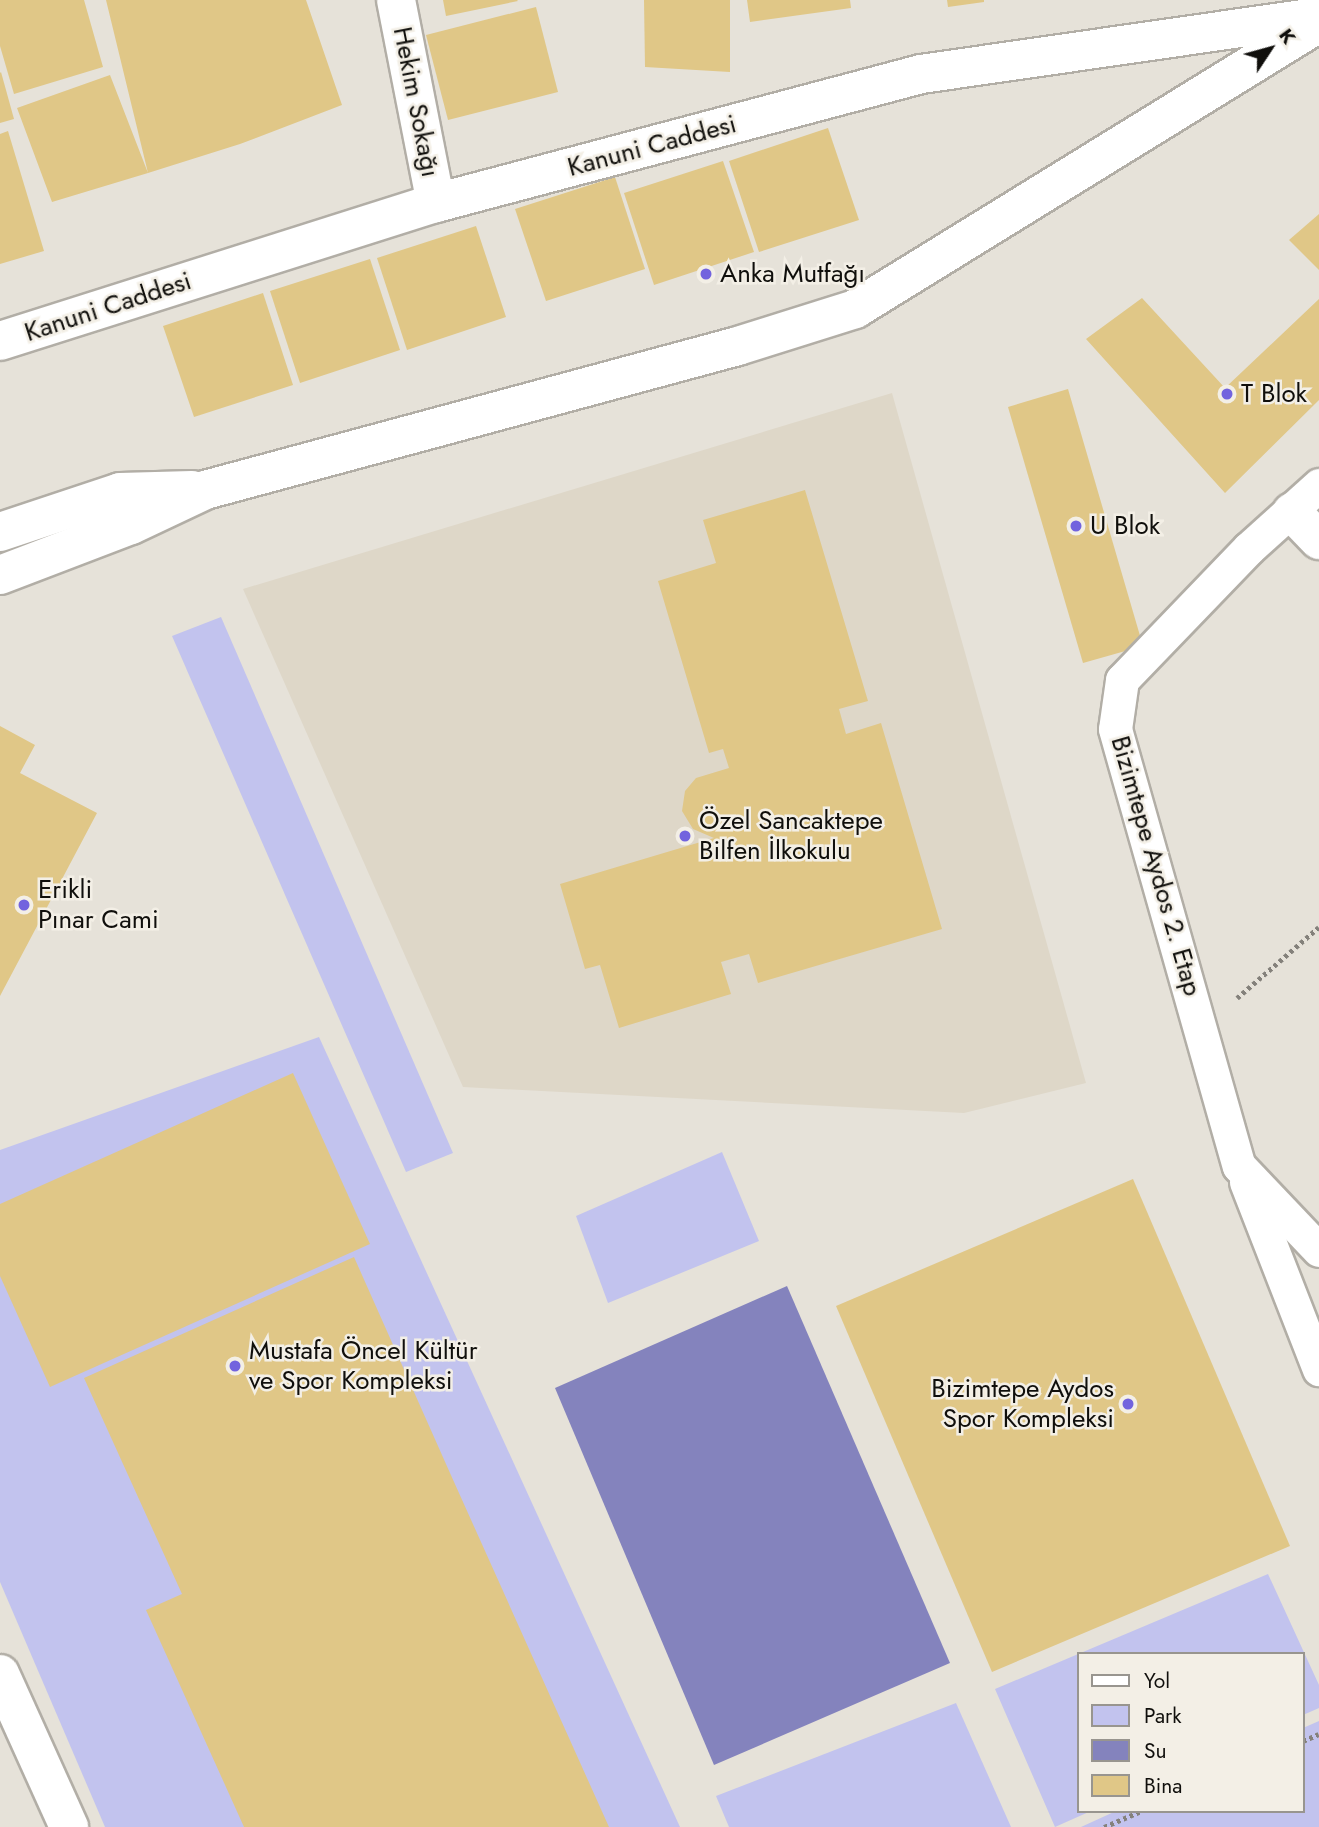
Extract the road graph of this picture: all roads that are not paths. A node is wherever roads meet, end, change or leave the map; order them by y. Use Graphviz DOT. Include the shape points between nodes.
graph roads {
  1 [pos="396,0"];
  2 [pos="1319,16"];
  3 [pos="1319,23"];
  4 [pos="436,204"];
  5 [pos="0,341"];
  6 [pos="1319,485"];
  7 [pos="205,490"];
  8 [pos="1292,512"];
  9 [pos="0,532"];
  10 [pos="1319,540"];
  11 [pos="0,575"];
  12 [pos="1240,1166"];
  13 [pos="1319,1250"];
  14 [pos="1319,1369"];
  15 [pos="0,1674"];
  16 [pos="69,1827"];
  1 -- 4 [label="street, Hekim Sokağı"];
  2 -- 4 [label="street, Kanuni Caddesi" via="921,74"];
  3 -- 7 [label="street" via="855,309 737,346"];
  4 -- 5 [label="street, Kanuni Caddesi"];
  6 -- 8 [label="lane, Bizimtepe Aydos 2. Etap"];
  7 -- 9 [label="street" via="120,492"];
  7 -- 11 [label="street" via="131,525"];
  8 -- 10 [label="street"];
  8 -- 12 [label="lane, Bizimtepe Aydos 2. Etap" via="1249,548 1122,680 1115,729"];
  12 -- 13 [label="lane, Bizimtepe Aydos 2. Etap"];
  12 -- 14 [label="lane"];
  15 -- 16 [label="street"];
}
